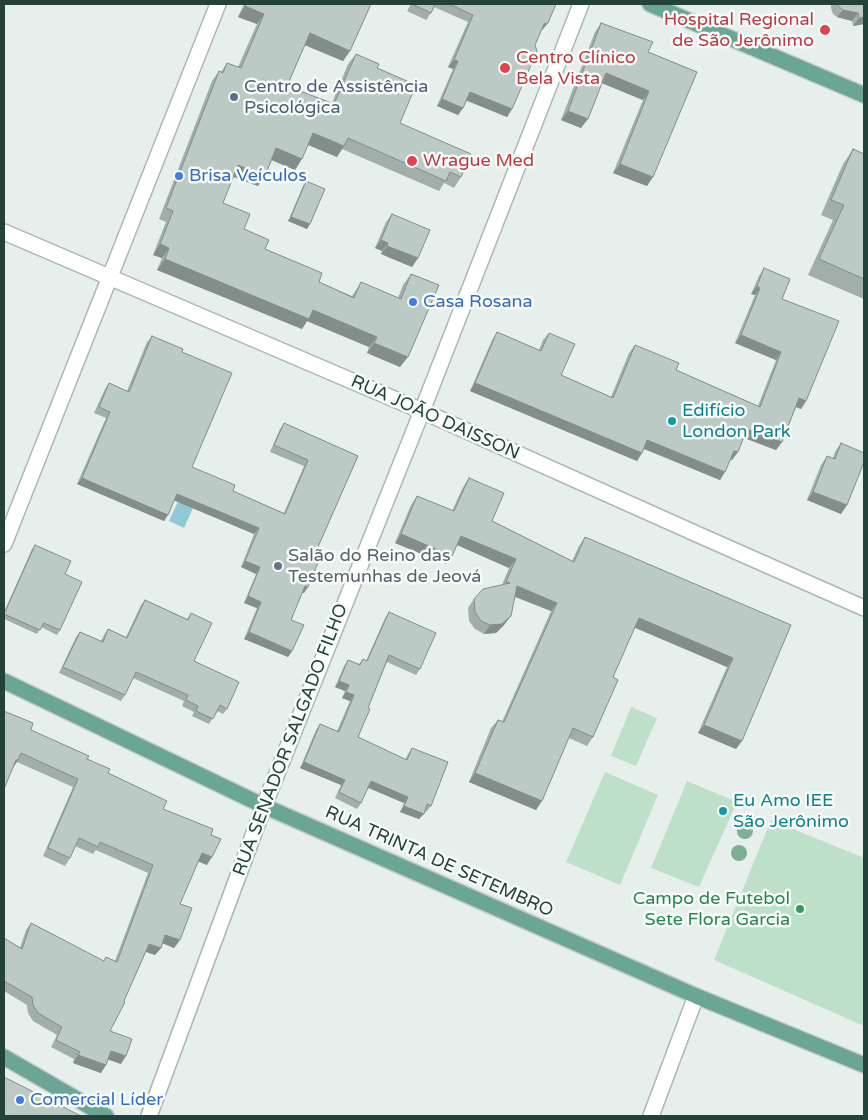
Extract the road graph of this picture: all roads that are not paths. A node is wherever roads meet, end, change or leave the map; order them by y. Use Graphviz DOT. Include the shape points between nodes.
graph roads {
  1 [pos="218,4"];
  2 [pos="581,4"];
  3 [pos="650,4"];
  4 [pos="864,95"];
  5 [pos="4,232"];
  6 [pos="110,277"];
  7 [pos="422,410"];
  8 [pos="4,544"];
  9 [pos="864,608"];
  10 [pos="4,682"];
  11 [pos="264,806"];
  12 [pos="696,996"];
  13 [pos="4,1057"];
  14 [pos="864,1065"];
  15 [pos="106,1116"];
  16 [pos="149,1116"];
  17 [pos="651,1116"];
  1 -- 6 [label="street"];
  2 -- 7 [label="street, RUA SENADOR SALGADO FILHO"];
  3 -- 4 [label="main road"];
  5 -- 6 [label="street, RUA JOÃO DAISSON"];
  6 -- 7 [label="street, RUA JOÃO DAISSON"];
  6 -- 8 [label="street"];
  7 -- 9 [label="street, RUA JOÃO DAISSON"];
  7 -- 11 [label="street, RUA SENADOR SALGADO FILHO"];
  10 -- 11 [label="main road, RUA TRINTA DE SETEMBRO"];
  11 -- 12 [label="main road, RUA TRINTA DE SETEMBRO"];
  11 -- 16 [label="street, RUA SENADOR SALGADO FILHO"];
  12 -- 14 [label="main road, RUA TRINTA DE SETEMBRO"];
  12 -- 17 [label="street"];
  13 -- 15 [label="main road"];
}
